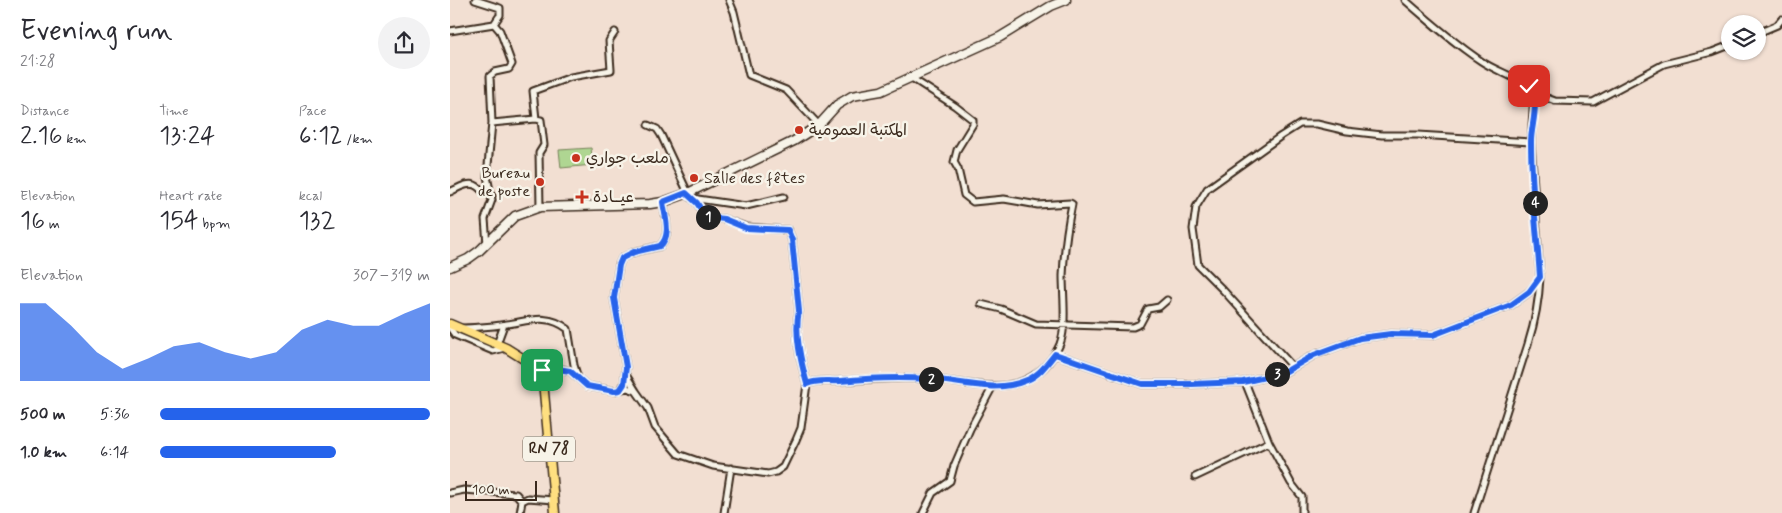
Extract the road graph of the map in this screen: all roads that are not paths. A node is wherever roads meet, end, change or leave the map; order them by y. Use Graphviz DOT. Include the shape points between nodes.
graph roads {
  1 [pos="475,0"];
  2 [pos="729,0"];
  3 [pos="1066,0"];
  4 [pos="1405,0"];
  5 [pos="1782,19"];
  6 [pos="494,24"];
  7 [pos="1766,30"];
  8 [pos="450,31"];
  9 [pos="615,32"];
  10 [pos="1721,48"];
  11 [pos="910,77"];
  12 [pos="1534,93"];
  13 [pos="536,119"];
  14 [pos="492,123"];
  15 [pos="648,125"];
  16 [pos="819,125"];
  17 [pos="1531,142"];
  18 [pos="450,192"];
  19 [pos="688,195"];
  20 [pos="492,196"];
  21 [pos="784,197"];
  22 [pos="663,202"];
  23 [pos="540,207"];
  24 [pos="487,244"];
  25 [pos="450,267"];
  26 [pos="1540,277"];
  27 [pos="1529,292"];
  28 [pos="1539,297"];
  29 [pos="1167,300"];
  30 [pos="980,304"];
  31 [pos="450,324"];
  32 [pos="504,325"];
  33 [pos="1062,326"];
  34 [pos="450,328"];
  35 [pos="460,329"];
  36 [pos="497,344"];
  37 [pos="506,348"];
  38 [pos="1055,354"];
  39 [pos="574,365"];
  40 [pos="541,367"];
  41 [pos="1293,367"];
  42 [pos="570,371"];
  43 [pos="626,375"];
  44 [pos="578,378"];
  45 [pos="1245,382"];
  46 [pos="807,384"];
  47 [pos="993,386"];
  48 [pos="620,390"];
  49 [pos="636,391"];
  50 [pos="1269,442"];
  51 [pos="731,468"];
  52 [pos="1195,477"];
  53 [pos="450,493"];
  54 [pos="554,500"];
  55 [pos="522,501"];
  56 [pos="520,513"];
  57 [pos="555,513"];
  58 [pos="724,513"];
  59 [pos="923,513"];
  60 [pos="1302,513"];
  61 [pos="1474,513"];
  1 -- 6 [label="street" via="500,8"];
  2 -- 16 [label="street" via="749,75 786,90"];
  3 -- 11 [label="street" via="1000,37"];
  4 -- 12 [label="street" via="1452,41 1496,70 1529,86"];
  5 -- 7 [label="street"];
  6 -- 8 [label="street"];
  6 -- 14 [label="street" via="500,31 512,64 509,69 490,76"];
  9 -- 13 [label="street" via="609,41 611,70 571,77 533,91"];
  10 -- 12 [label="street" via="1664,64 1593,102 1556,100"];
  11 -- 16 [label="street" via="881,90 852,96 828,113"];
  11 -- 33 [label="street" via="973,120 954,162 967,199 973,202 1004,199 1072,204 1063,274"];
  12 -- 17 [label="street"];
  13 -- 14 [label="street"];
  13 -- 23 [label="street" via="541,120 544,145 539,153"];
  14 -- 20 [label="street" via="487,176"];
  15 -- 19 [label="street" via="661,135"];
  16 -- 19 [label="street"];
  17 -- 26 [label="street"];
  17 -- 41 [label="street" via="1382,135 1300,124 1207,189 1196,207 1193,229 1198,265"];
  18 -- 20 [label="street" via="469,184"];
  19 -- 21 [label="street" via="746,206"];
  19 -- 22 [label="street"];
  19 -- 46 [label="street" via="706,217 724,219 746,228 788,230 792,240 799,311 797,320"];
  20 -- 24 [label="street" via="485,220"];
  22 -- 23 [label="street"];
  22 -- 43 [label="street" via="667,232 664,242 622,258 619,265 614,298"];
  23 -- 24 [label="street" via="515,216"];
  24 -- 25 [label="street" via="468,259"];
  26 -- 27 [label="street"];
  26 -- 28 [label="street"];
  27 -- 28 [label="street" via="1536,292"];
  27 -- 41 [label="street" via="1511,305 1433,335 1391,334 1360,338 1314,355"];
  28 -- 61 [label="street" via="1528,344"];
  29 -- 33 [label="street" via="1159,307 1148,309 1140,324 1133,327"];
  30 -- 33 [label="street" via="1036,324"];
  31 -- 35 [label="main road"];
  32 -- 35 [label="street"];
  32 -- 36 [label="street"];
  32 -- 39 [label="street" via="531,319 549,319 561,324 568,329"];
  33 -- 38 [label="street" via="1061,342"];
  34 -- 37 [label="street" via="455,335 493,351"];
  35 -- 36 [label="main road"];
  36 -- 37 [label="main road"];
  37 -- 40 [label="main road"];
  38 -- 45 [label="street" via="1142,384"];
  38 -- 47 [label="street" via="1040,372 1028,380"];
  39 -- 42 [label="street"];
  39 -- 44 [label="street"];
  40 -- 42 [label="street"];
  40 -- 54 [label="main road, RN 78"];
  41 -- 45 [label="street" via="1283,373"];
  42 -- 44 [label="street"];
  43 -- 48 [label="street"];
  43 -- 49 [label="street"];
  44 -- 48 [label="street" via="587,386"];
  45 -- 50 [label="street"];
  46 -- 47 [label="street" via="816,380 834,382 891,377"];
  46 -- 51 [label="street" via="801,428 783,466 768,474"];
  47 -- 59 [label="street" via="970,429 950,481 933,493"];
  48 -- 49 [label="street"];
  49 -- 51 [label="street" via="648,408 655,427 678,454 713,466"];
  50 -- 52 [label="street"];
  50 -- 60 [label="street" via="1302,497"];
  51 -- 58 [label="street"];
  53 -- 55 [label="street" via="464,490 516,494"];
  54 -- 55 [label="street" via="528,498"];
  54 -- 57 [label="main road, RN 78"];
  55 -- 56 [label="street"];
}
